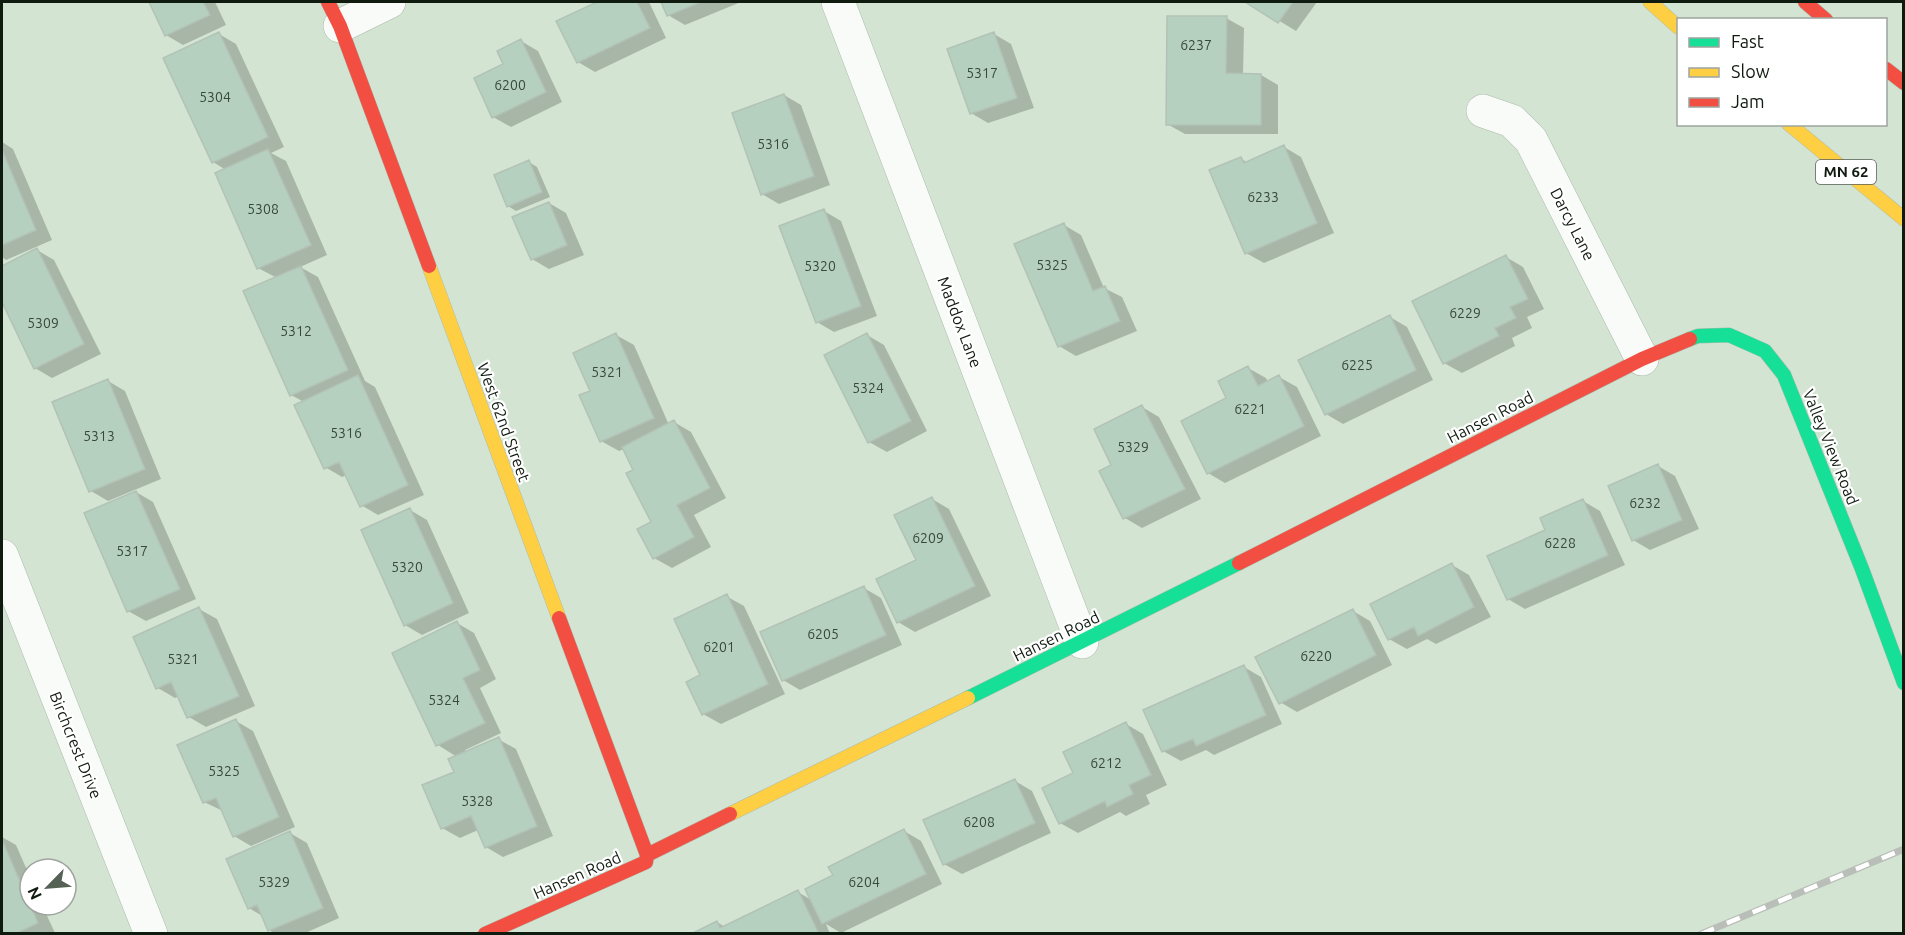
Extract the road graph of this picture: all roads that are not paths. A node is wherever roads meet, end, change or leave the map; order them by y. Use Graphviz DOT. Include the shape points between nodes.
graph roads {
  1 [pos="389,2"];
  2 [pos="838,2"];
  3 [pos="1650,2"];
  4 [pos="1805,2"];
  5 [pos="334,14"];
  6 [pos="1824,18"];
  7 [pos="1677,26"];
  8 [pos="1887,70"];
  9 [pos="1904,83"];
  10 [pos="1483,111"];
  11 [pos="1791,126"];
  12 [pos="1904,219"];
  13 [pos="1642,359"];
  14 [pos="2,556"];
  15 [pos="1082,642"];
  16 [pos="1904,683"];
  17 [pos="647,855"];
  18 [pos="151,933"];
  19 [pos="485,933"];
  1 -- 5 [label="street"];
  2 -- 15 [label="street, Maddox Lane"];
  3 -- 7 [label="main road"];
  4 -- 6 [label="main road"];
  5 -- 17 [label="main road, West 62nd Street"];
  8 -- 9 [label="main road"];
  10 -- 13 [label="street, Darcy Lane" via="1512,121 1531,140"];
  11 -- 12 [label="main road, MN 62"];
  13 -- 15 [label="main road, Hansen Road"];
  13 -- 16 [label="main road, Valley View Road" via="1698,336 1729,335 1765,351 1784,375"];
  14 -- 18 [label="street, Birchcrest Drive"];
  15 -- 17 [label="main road, Hansen Road"];
  17 -- 19 [label="main road, Hansen Road" via="646,862"];
}
